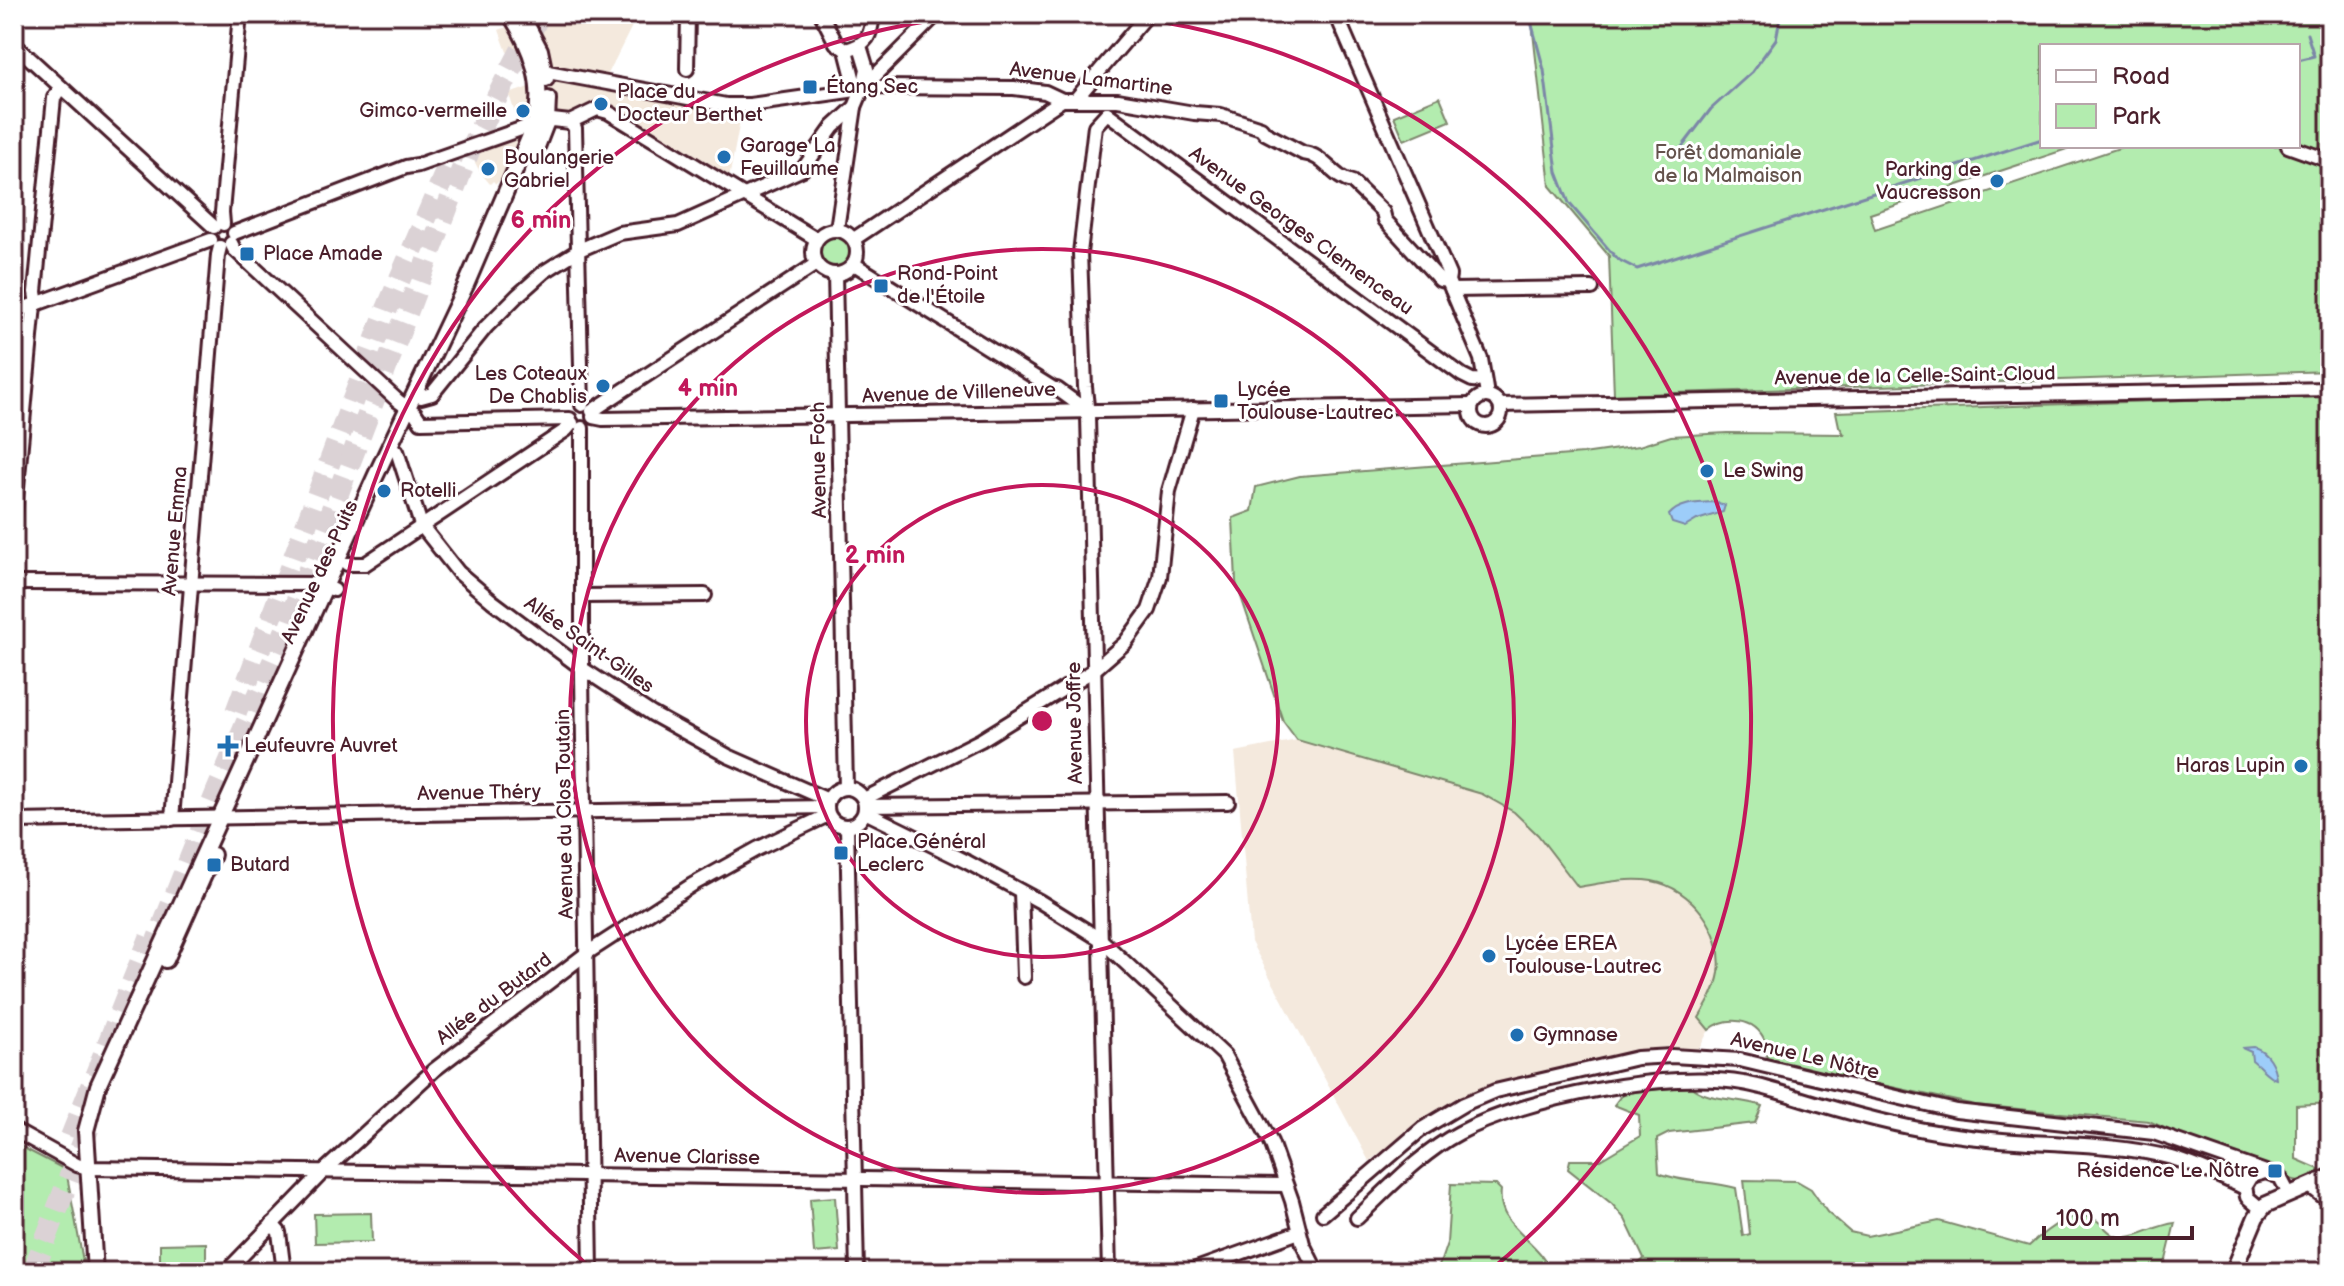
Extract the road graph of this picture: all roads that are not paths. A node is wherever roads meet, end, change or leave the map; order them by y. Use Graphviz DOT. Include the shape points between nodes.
graph roads {
  1 [pos="240,14"];
  2 [pos="510,14"];
  3 [pos="521,14"];
  4 [pos="688,14"];
  5 [pos="821,14"];
  6 [pos="873,14"];
  7 [pos="937,14"];
  8 [pos="1148,14"];
  9 [pos="1336,14"];
  10 [pos="14,44"];
  11 [pos="860,46"];
  12 [pos="835,47"];
  13 [pos="687,69"];
  14 [pos="541,70"];
  15 [pos="60,88"];
  16 [pos="863,88"];
  17 [pos="1068,100"];
  18 [pos="855,107"];
  19 [pos="1107,107"];
  20 [pos="570,122"];
  21 [pos="541,123"];
  22 [pos="2294,148"];
  23 [pos="2330,161"];
  24 [pos="752,199"];
  25 [pos="837,229"];
  26 [pos="222,236"];
  27 [pos="816,239"];
  28 [pos="854,239"];
  29 [pos="1433,239"];
  30 [pos="1410,248"];
  31 [pos="486,250"];
  32 [pos="579,250"];
  33 [pos="816,264"];
  34 [pos="854,264"];
  35 [pos="835,274"];
  36 [pos="1450,286"];
  37 [pos="1592,288"];
  38 [pos="36,304"];
  39 [pos="14,312"];
  40 [pos="1484,381"];
  41 [pos="1054,389"];
  42 [pos="2330,389"];
  43 [pos="1487,395"];
  44 [pos="421,397"];
  45 [pos="1472,405"];
  46 [pos="1500,405"];
  47 [pos="1193,409"];
  48 [pos="412,410"];
  49 [pos="1086,410"];
  50 [pos="589,411"];
  51 [pos="1056,411"];
  52 [pos="838,416"];
  53 [pos="575,423"];
  54 [pos="397,451"];
  55 [pos="369,503"];
  56 [pos="14,519"];
  57 [pos="421,525"];
  58 [pos="347,564"];
  59 [pos="14,583"];
  60 [pos="191,583"];
  61 [pos="329,589"];
  62 [pos="705,595"];
  63 [pos="583,596"];
  64 [pos="583,669"];
  65 [pos="1094,670"];
  66 [pos="846,788"];
  67 [pos="1097,802"];
  68 [pos="1228,802"];
  69 [pos="865,806"];
  70 [pos="828,807"];
  71 [pos="585,811"];
  72 [pos="172,819"];
  73 [pos="224,819"];
  74 [pos="14,821"];
  75 [pos="847,826"];
  76 [pos="1021,892"];
  77 [pos="1100,939"];
  78 [pos="587,953"];
  79 [pos="1024,977"];
  80 [pos="14,1130"];
  81 [pos="88,1168"];
  82 [pos="325,1170"];
  83 [pos="2265,1173"];
  84 [pos="589,1175"];
  85 [pos="2330,1177"];
  86 [pos="854,1180"];
  87 [pos="1106,1182"];
  88 [pos="1285,1185"];
  89 [pos="2310,1186"];
  90 [pos="2245,1188"];
  91 [pos="2289,1194"];
  92 [pos="2330,1202"];
  93 [pos="2261,1209"];
  94 [pos="1323,1214"];
  95 [pos="1357,1218"];
  96 [pos="272,1224"];
  97 [pos="1299,1232"];
  98 [pos="95,1272"];
  99 [pos="226,1272"];
  100 [pos="284,1272"];
  101 [pos="591,1272"];
  102 [pos="857,1272"];
  103 [pos="1109,1272"];
  104 [pos="1188,1272"];
  105 [pos="1317,1272"];
  106 [pos="2233,1272"];
  1 -- 26 [label="street, Avenue Emma"];
  2 -- 14 [label="street, Avenue des Puits"];
  3 -- 14 [label="street, Avenue des Puits" via="540,50"];
  4 -- 13 [label="street"];
  5 -- 12 [label="street"];
  6 -- 11 [label="street" via="872,29"];
  7 -- 16 [label="street"];
  8 -- 17 [label="street"];
  9 -- 29 [label="street"];
  10 -- 15 [label="street"];
  11 -- 12 [label="street"];
  11 -- 16 [label="street" via="867,69"];
  12 -- 16 [label="street"];
  14 -- 16 [label="street, Avenue Lamartine" via="726,105"];
  14 -- 21 [label="street, Avenue des Puits"];
  15 -- 26 [label="street"];
  15 -- 38 [label="street" via="52,113"];
  16 -- 17 [label="street, Avenue Lamartine" via="1014,88"];
  16 -- 18 [label="street"];
  17 -- 19 [label="street, Avenue Lamartine"];
  17 -- 28 [label="street"];
  18 -- 24 [label="street" via="833,127 803,169"];
  18 -- 25 [label="street"];
  19 -- 30 [label="street, Avenue Lamartine" via="1118,100 1221,115 1261,128 1352,182"];
  19 -- 40 [label="street, Avenue Georges Clemenceau" via="1462,375"];
  19 -- 49 [label="street, Avenue Joffre" via="1095,126 1080,253"];
  20 -- 21 [label="street"];
  20 -- 24 [label="street" via="602,109"];
  20 -- 32 [label="street" via="575,128"];
  21 -- 26 [label="street"];
  21 -- 31 [label="street, Avenue des Puits"];
  22 -- 23 [label="street"];
  24 -- 27 [label="street"];
  24 -- 32 [label="street" via="678,225 619,233"];
  25 -- 27 [label="street"];
  25 -- 28 [label="street"];
  26 -- 38 [label="street"];
  26 -- 48 [label="street"];
  26 -- 60 [label="street, Avenue Emma"];
  27 -- 33 [label="street"];
  28 -- 34 [label="street"];
  29 -- 30 [label="street"];
  29 -- 36 [label="street"];
  30 -- 36 [label="street, Avenue Lamartine"];
  31 -- 44 [label="street, Avenue des Puits"];
  31 -- 48 [label="street, Avenue des Puits"];
  32 -- 44 [label="street" via="517,296 432,394"];
  32 -- 50 [label="street"];
  33 -- 35 [label="street"];
  33 -- 50 [label="street"];
  34 -- 35 [label="street"];
  34 -- 41 [label="street"];
  35 -- 52 [label="street, Avenue Foch"];
  36 -- 37 [label="street"];
  36 -- 40 [label="street" via="1481,359"];
  38 -- 39 [label="street"];
  38 -- 56 [label="street"];
  40 -- 43 [label="street"];
  41 -- 49 [label="street"];
  41 -- 51 [label="street"];
  42 -- 46 [label="street, Avenue de la Celle-Saint-Cloud"];
  43 -- 45 [label="street"];
  43 -- 46 [label="street"];
  44 -- 48 [label="street, Avenue des Puits"];
  45 -- 46 [label="street" via="1473,418 1483,425 1500,418"];
  45 -- 47 [label="street"];
  47 -- 49 [label="street"];
  47 -- 65 [label="street" via="1169,491 1160,577 1149,610 1125,643"];
  48 -- 53 [label="street" via="421,422"];
  48 -- 54 [label="street, Avenue des Puits"];
  48 -- 55 [label="street, Avenue des Puits"];
  49 -- 51 [label="street, Avenue de Villeneuve"];
  49 -- 65 [label="street, Avenue Joffre"];
  50 -- 52 [label="street, Avenue de Villeneuve"];
  50 -- 53 [label="street" via="590,425"];
  50 -- 53 [label="street" via="573,410"];
  51 -- 52 [label="street, Avenue de Villeneuve"];
  52 -- 66 [label="street, Avenue Foch"];
  53 -- 57 [label="street"];
  53 -- 63 [label="street, Avenue du Clos Toutain"];
  54 -- 55 [label="street, Avenue des Puits"];
  54 -- 57 [label="street, Allée Saint-Gilles"];
  55 -- 58 [label="street, Avenue des Puits"];
  55 -- 61 [label="street, Avenue des Puits"];
  57 -- 58 [label="street" via="365,564"];
  57 -- 64 [label="street, Allée Saint-Gilles" via="458,572"];
  58 -- 61 [label="street, Avenue des Puits"];
  59 -- 60 [label="street"];
  60 -- 61 [label="street" via="318,584"];
  60 -- 72 [label="street, Avenue Emma"];
  61 -- 73 [label="street, Avenue des Puits"];
  62 -- 63 [label="street"];
  63 -- 64 [label="street, Avenue du Clos Toutain"];
  64 -- 70 [label="street, Allée Saint-Gilles" via="652,714"];
  64 -- 71 [label="street, Avenue du Clos Toutain"];
  65 -- 67 [label="street, Avenue Joffre"];
  65 -- 69 [label="street"];
  66 -- 69 [label="street" via="857,791"];
  66 -- 70 [label="street" via="837,790"];
  67 -- 68 [label="street"];
  67 -- 69 [label="street"];
  67 -- 77 [label="street, Avenue Joffre"];
  69 -- 75 [label="street" via="859,823"];
  69 -- 76 [label="street"];
  70 -- 71 [label="street, Avenue Théry"];
  70 -- 75 [label="street" via="837,824"];
  70 -- 78 [label="street, Allée du Butard"];
  71 -- 73 [label="street, Avenue Théry"];
  71 -- 78 [label="street, Avenue du Clos Toutain"];
  72 -- 73 [label="street, Avenue Théry"];
  72 -- 74 [label="street, Avenue Théry"];
  73 -- 81 [label="street, Avenue des Puits" via="98,1086 88,1119"];
  75 -- 86 [label="street"];
  76 -- 77 [label="street"];
  76 -- 79 [label="street"];
  77 -- 87 [label="street, Avenue Joffre"];
  77 -- 88 [label="street" via="1224,1055 1271,1142"];
  78 -- 82 [label="street, Allée du Butard" via="434,1070"];
  78 -- 84 [label="street, Avenue du Clos Toutain"];
  80 -- 81 [label="street"];
  81 -- 82 [label="street, Avenue Clarisse"];
  81 -- 98 [label="street, Avenue des Puits"];
  82 -- 84 [label="street, Avenue Clarisse"];
  82 -- 96 [label="street, Allée du Butard"];
  83 -- 90 [label="street" via="2253,1174"];
  83 -- 91 [label="street, Avenue Le Nôtre" via="2280,1177"];
  83 -- 94 [label="street, Avenue Le Nôtre" via="2154,1133 1956,1111 1740,1060 1656,1056 1495,1091 1464,1104 1422,1129"];
  84 -- 86 [label="street, Avenue Clarisse"];
  84 -- 101 [label="street, Avenue du Clos Toutain"];
  85 -- 89 [label="street"];
  86 -- 87 [label="street, Avenue Clarisse"];
  86 -- 102 [label="street"];
  87 -- 88 [label="street, Avenue Clarisse"];
  87 -- 103 [label="street, Avenue Joffre"];
  88 -- 97 [label="street"];
  89 -- 91 [label="street"];
  89 -- 92 [label="street"];
  90 -- 93 [label="street"];
  90 -- 95 [label="street, Avenue Le Nôtre" via="2169,1157 1953,1135 1747,1083 1698,1079 1631,1084 1500,1115 1435,1149"];
  91 -- 93 [label="street"];
  93 -- 106 [label="street"];
  96 -- 99 [label="street, Allée du Butard"];
  96 -- 100 [label="street" via="279,1232"];
  97 -- 104 [label="street"];
  97 -- 105 [label="street"];
}
